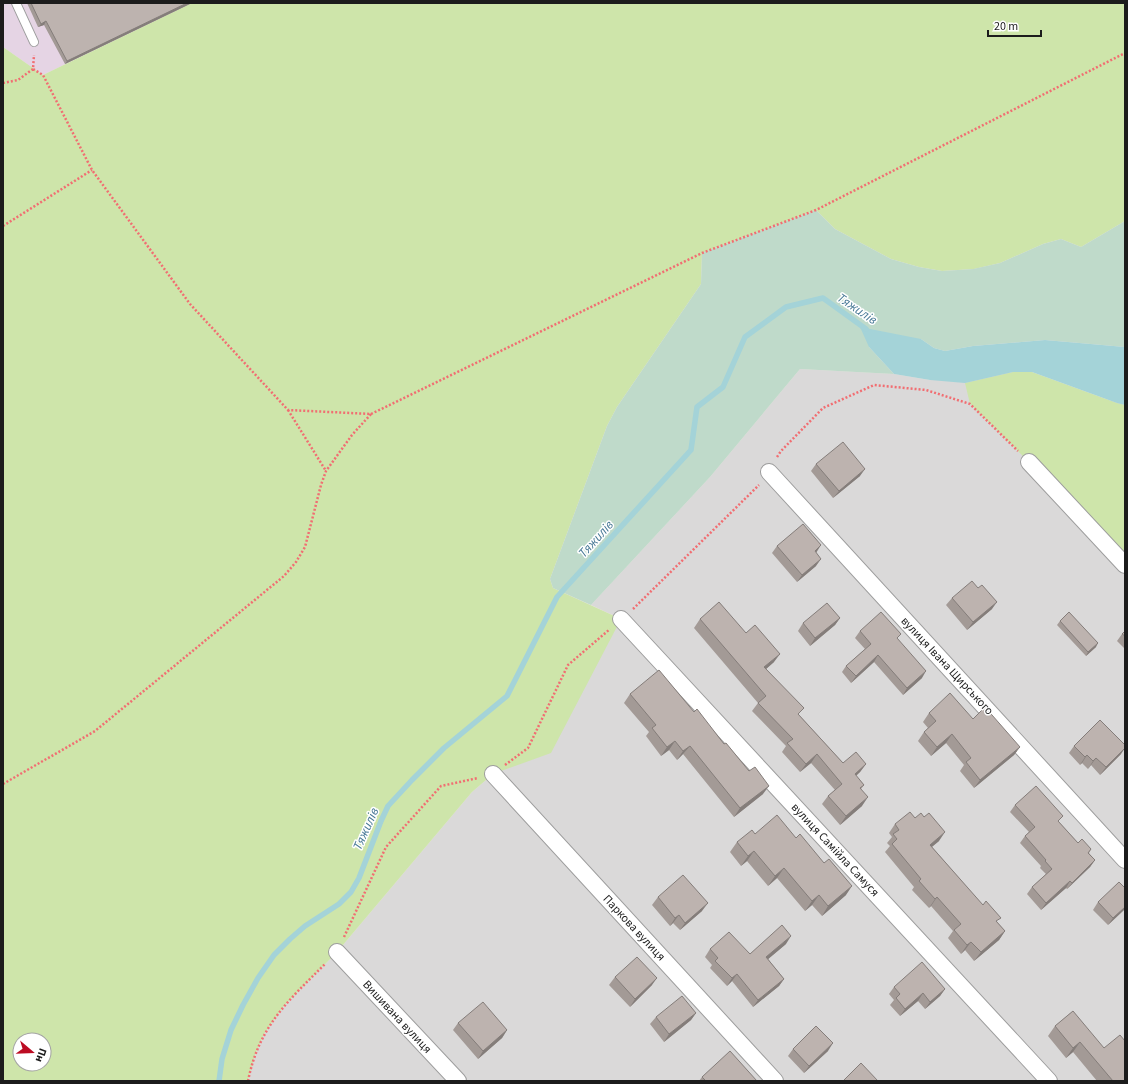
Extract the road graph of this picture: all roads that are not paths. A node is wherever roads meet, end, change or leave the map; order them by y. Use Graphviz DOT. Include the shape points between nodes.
graph roads {
  1 [pos="16,3"];
  2 [pos="34,42"];
  3 [pos="1029,462"];
  4 [pos="768,472"];
  5 [pos="1125,565"];
  6 [pos="621,619"];
  7 [pos="493,774"];
  8 [pos="1125,860"];
  9 [pos="337,952"];
  10 [pos="458,1081"];
  11 [pos="775,1081"];
  12 [pos="1048,1081"];
  1 -- 2 [label="lane"];
  3 -- 5 [label="street"];
  4 -- 8 [label="street, вулиця Івана Щирського"];
  6 -- 12 [label="street, вулиця Самійла Самуся"];
  7 -- 11 [label="street, Паркова вулиця"];
  9 -- 10 [label="street, Вишивана вулиця"];
}
